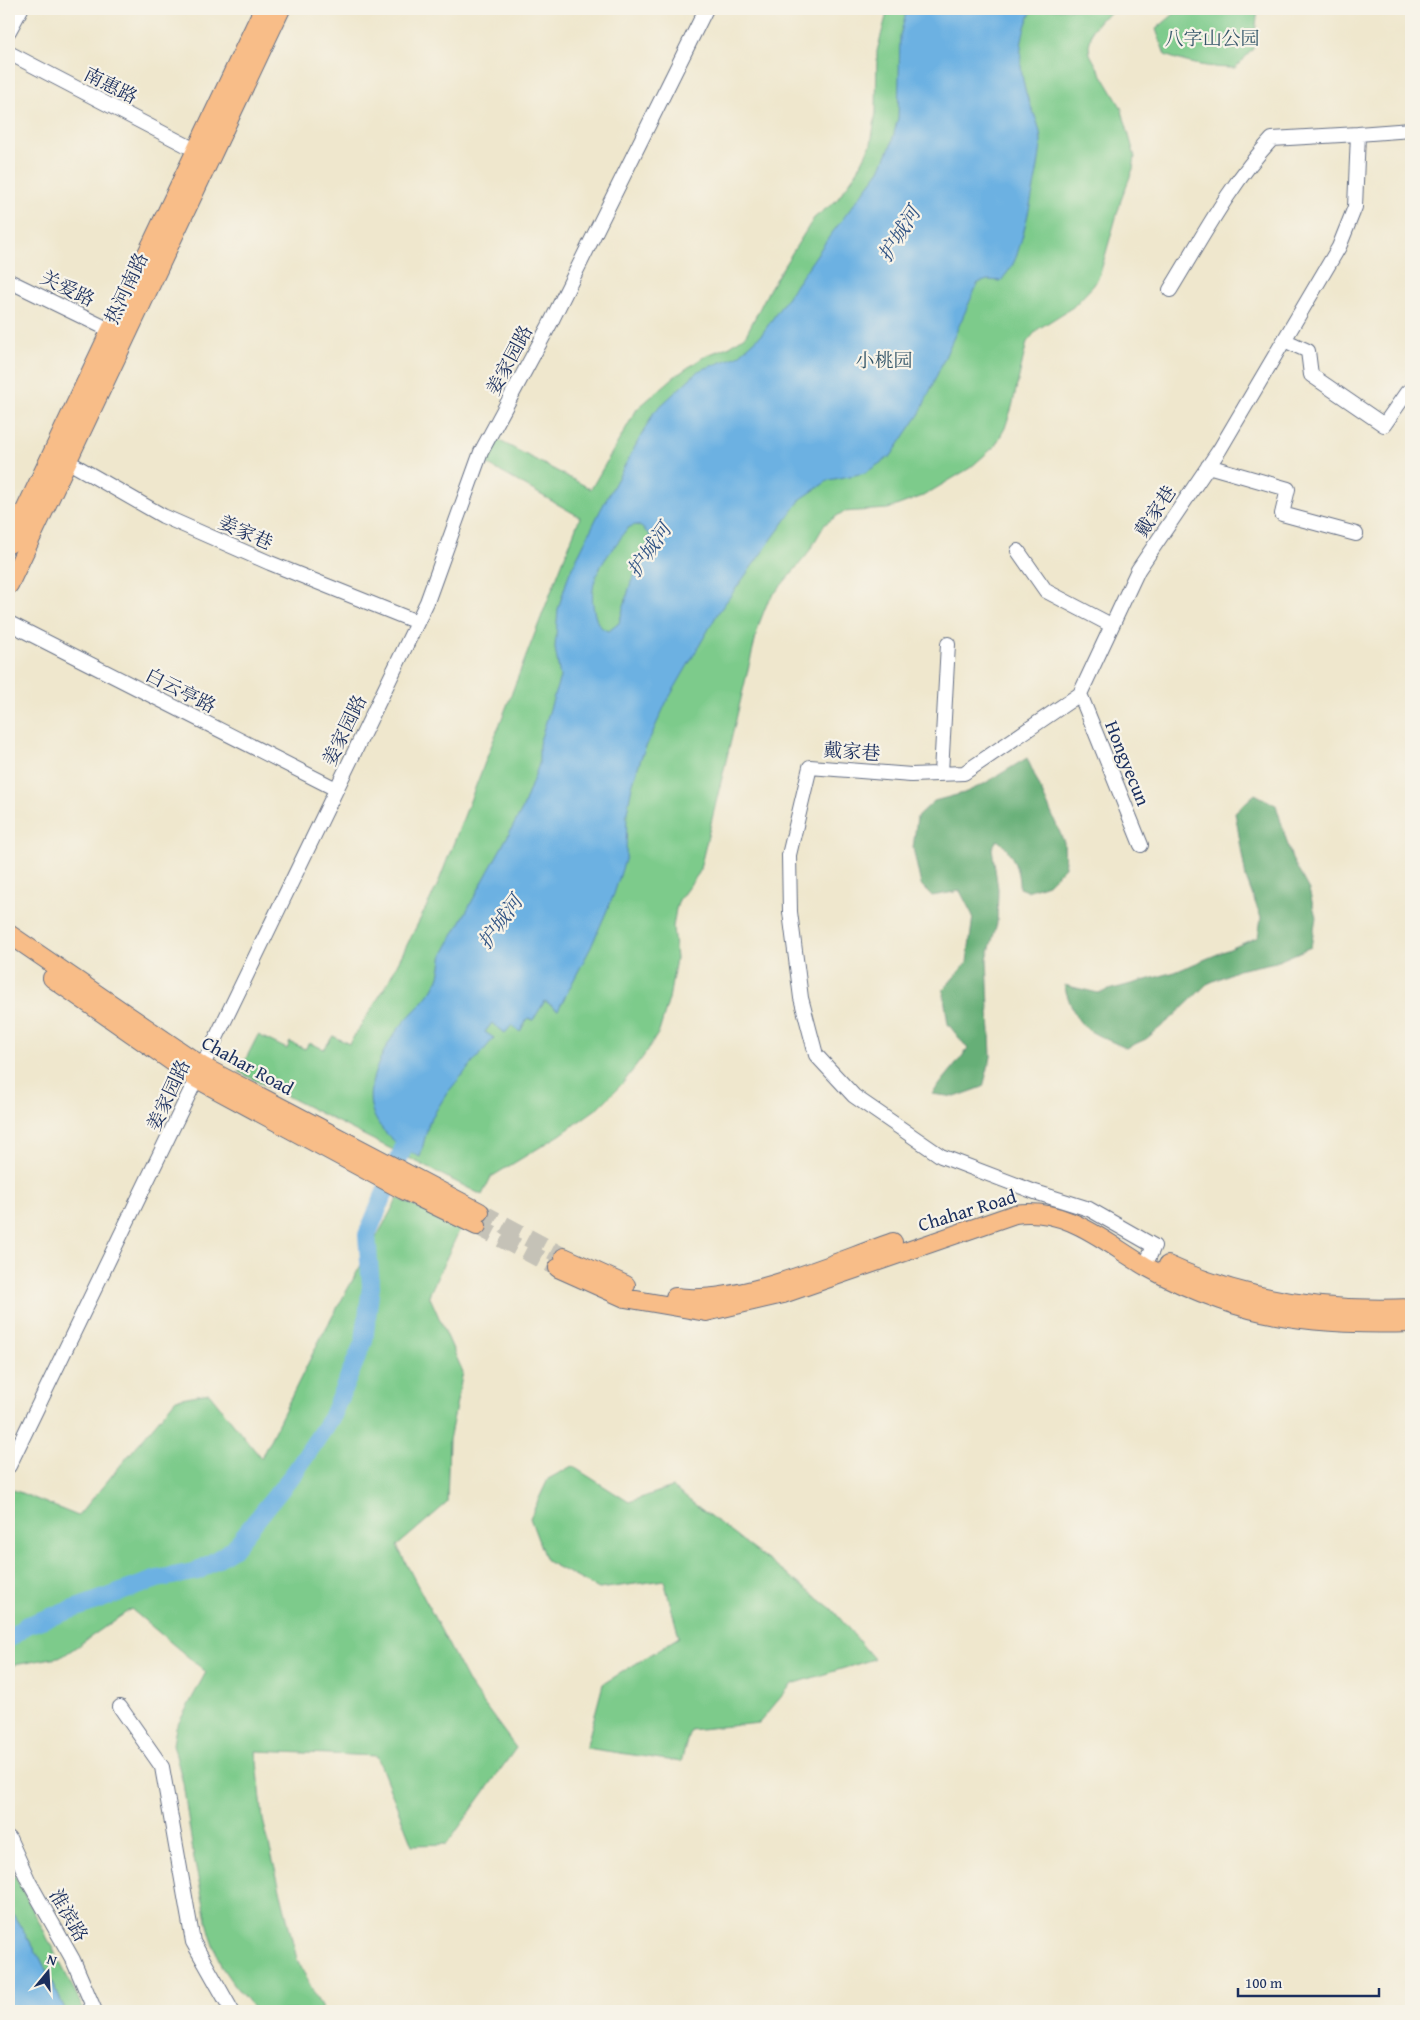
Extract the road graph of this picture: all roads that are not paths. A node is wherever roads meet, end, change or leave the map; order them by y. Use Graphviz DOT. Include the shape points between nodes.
graph roads {
  1 [pos="21,9"];
  2 [pos="263,9"];
  3 [pos="281,9"];
  4 [pos="706,9"];
  5 [pos="9,30"];
  6 [pos="9,54"];
  7 [pos="1411,130"];
  8 [pos="1358,134"];
  9 [pos="203,154"];
  10 [pos="9,280"];
  11 [pos="1170,290"];
  12 [pos="118,334"];
  13 [pos="1284,340"];
  14 [pos="1411,394"];
  15 [pos="60,457"];
  16 [pos="1208,466"];
  17 [pos="1356,534"];
  18 [pos="9,544"];
  19 [pos="1018,551"];
  20 [pos="9,585"];
  21 [pos="417,622"];
  22 [pos="9,624"];
  23 [pos="1111,625"];
  24 [pos="948,644"];
  25 [pos="1080,694"];
  26 [pos="941,774"];
  27 [pos="336,790"];
  28 [pos="1140,845"];
  29 [pos="9,934"];
  30 [pos="9,948"];
  31 [pos="200,1072"];
  32 [pos="478,1219"];
  33 [pos="1148,1261"];
  34 [pos="561,1263"];
  35 [pos="1411,1308"];
  36 [pos="1411,1323"];
  37 [pos="9,1466"];
  38 [pos="120,1707"];
  39 [pos="9,1838"];
  40 [pos="95,2011"];
  41 [pos="232,2011"];
  1 -- 5 [label="street"];
  2 -- 9 [label="main road, 热河南路"];
  3 -- 9 [label="main road, 热河南路"];
  4 -- 21 [label="street, 姜家园路" via="550,324 481,452"];
  6 -- 9 [label="street, 南惠路"];
  7 -- 8 [label="street"];
  8 -- 11 [label="street" via="1272,139 1231,191"];
  8 -- 13 [label="street, 戴家巷" via="1354,207 1339,247"];
  9 -- 12 [label="main road, 热河南路"];
  10 -- 12 [label="street, 关爱路"];
  12 -- 15 [label="main road, 热河南路"];
  13 -- 14 [label="street" via="1308,351 1311,376 1384,425 1407,392"];
  13 -- 16 [label="street, 戴家巷"];
  15 -- 18 [label="main road, 热河南路"];
  15 -- 20 [label="main road, 热河南路"];
  15 -- 21 [label="street, 姜家巷" via="163,516"];
  16 -- 17 [label="street" via="1288,489 1282,514"];
  16 -- 23 [label="street, 戴家巷" via="1138,570"];
  19 -- 23 [label="street" via="1046,591"];
  21 -- 27 [label="street, 姜家园路"];
  22 -- 27 [label="street, 白云亭路"];
  23 -- 25 [label="street, 戴家巷"];
  24 -- 26 [label="street"];
  25 -- 26 [label="street, 戴家巷" via="964,773"];
  25 -- 28 [label="street, Hongyecun"];
  26 -- 33 [label="street, 戴家巷" via="911,775 810,767 789,855 790,912 801,998 816,1055 854,1096 941,1156 1089,1209 1154,1246"];
  27 -- 31 [label="street, 姜家园路"];
  29 -- 31 [label="main road, Chahar Road"];
  30 -- 31 [label="main road, Chahar Road"];
  31 -- 32 [label="main road, Chahar Road"];
  31 -- 37 [label="street, 姜家园路"];
  33 -- 34 [label="main road, Chahar Road" via="1082,1215 1052,1206 1026,1203 975,1214 749,1291 704,1299 655,1294"];
  33 -- 35 [label="main road, Chahar Road" via="1249,1294 1329,1306"];
  33 -- 36 [label="main road, Chahar Road" via="1222,1300 1273,1314 1325,1321"];
  38 -- 41 [label="street" via="162,1767 193,1942"];
  39 -- 40 [label="street, 淮滨路" via="29,1882 73,1960"];
}
